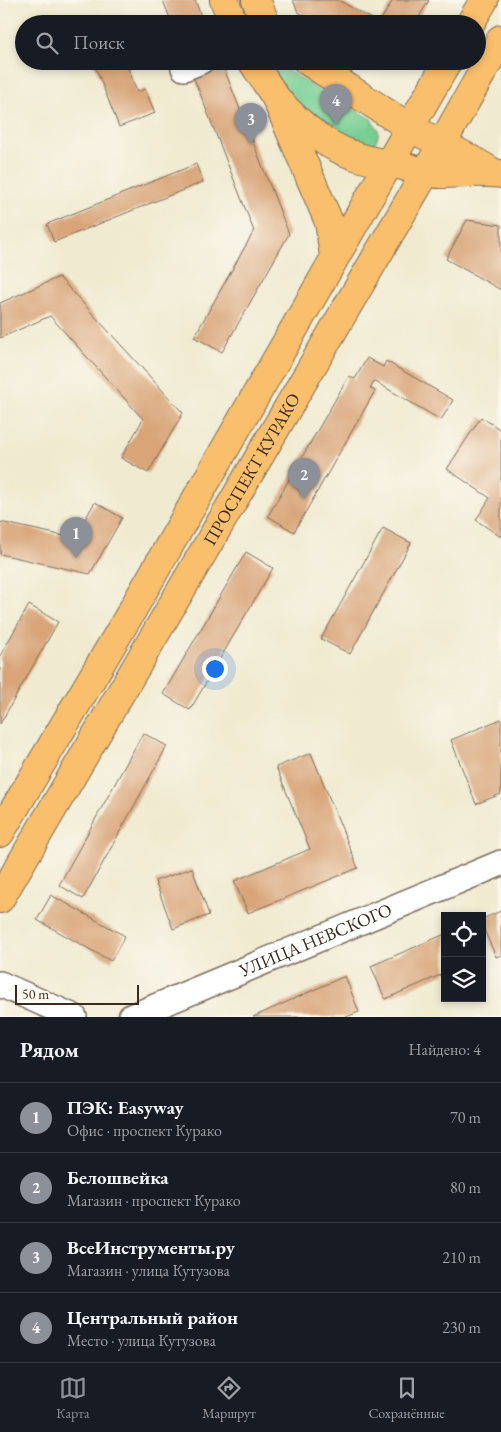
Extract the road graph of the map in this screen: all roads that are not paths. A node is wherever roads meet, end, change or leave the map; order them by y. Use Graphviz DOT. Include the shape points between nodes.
graph roads {
  1 [pos="224,0"];
  2 [pos="256,0"];
  3 [pos="484,0"];
  4 [pos="230,15"];
  5 [pos="262,15"];
  6 [pos="475,15"];
  7 [pos="501,39"];
  8 [pos="486,65"];
  9 [pos="258,70"];
  10 [pos="321,70"];
  11 [pos="443,70"];
  12 [pos="483,70"];
  13 [pos="276,98"];
  14 [pos="409,126"];
  15 [pos="441,144"];
  16 [pos="389,163"];
  17 [pos="426,172"];
  18 [pos="497,174"];
  19 [pos="334,256"];
  20 [pos="0,833"];
  21 [pos="501,863"];
  22 [pos="0,899"];
  23 [pos="0,984"];
  24 [pos="74,1017"];
  25 [pos="131,1017"];
  1 -- 4 [label="main road"];
  2 -- 5 [label="main road"];
  3 -- 6 [label="main road"];
  7 -- 8 [label="main road, ПРОСПЕКТ КУРАКО"];
  9 -- 13 [label="main road"];
  10 -- 14 [label="main road"];
  11 -- 14 [label="main road, ПРОСПЕКТ КУРАКО"];
  12 -- 15 [label="main road, ПРОСПЕКТ КУРАКО"];
  13 -- 16 [label="main road" via="313,135 331,146 370,161"];
  13 -- 19 [label="main road" via="329,222"];
  14 -- 15 [label="main road"];
  14 -- 16 [label="main road, ПРОСПЕКТ КУРАКО"];
  15 -- 17 [label="main road, ПРОСПЕКТ КУРАКО"];
  15 -- 18 [label="main road"];
  16 -- 17 [label="main road"];
  16 -- 19 [label="main road, ПРОСПЕКТ КУРАКО"];
  17 -- 18 [label="main road"];
  17 -- 22 [label="main road, ПРОСПЕКТ КУРАКО"];
  19 -- 20 [label="main road, ПРОСПЕКТ КУРАКО" via="130,614"];
  21 -- 25 [label="street, УЛИЦА НЕВСКОГО"];
  23 -- 24 [label="street"];
}
